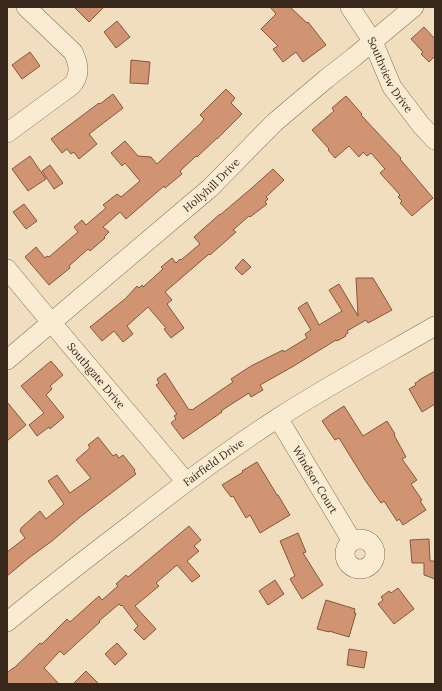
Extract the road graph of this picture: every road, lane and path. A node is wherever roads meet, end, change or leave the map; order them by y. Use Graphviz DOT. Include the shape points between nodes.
graph roads {
  1 [pos="26,7"];
  2 [pos="350,7"];
  3 [pos="414,7"];
  4 [pos="372,42"];
  5 [pos="7,133"];
  6 [pos="435,140"];
  7 [pos="7,269"];
  8 [pos="51,323"];
  9 [pos="435,326"];
  10 [pos="7,360"];
  11 [pos="278,418"];
  12 [pos="186,482"];
  13 [pos="352,541"];
  14 [pos="7,622"];
  1 -- 5 [label="street" via="74,52 78,75 71,86"];
  2 -- 4 [label="street, Southview Drive"];
  3 -- 4 [label="street, Hollyhill Drive"];
  4 -- 6 [label="street, Southview Drive" via="392,87"];
  4 -- 8 [label="street, Hollyhill Drive" via="275,122 210,188"];
  7 -- 8 [label="street, Southgate Drive"];
  8 -- 10 [label="street, Hollyhill Drive"];
  8 -- 12 [label="street, Southgate Drive"];
  9 -- 11 [label="street, Fairfield Drive"];
  11 -- 12 [label="street, Fairfield Drive"];
  11 -- 13 [label="street, Windsor Court"];
  12 -- 14 [label="street, Fairfield Drive"];
}
